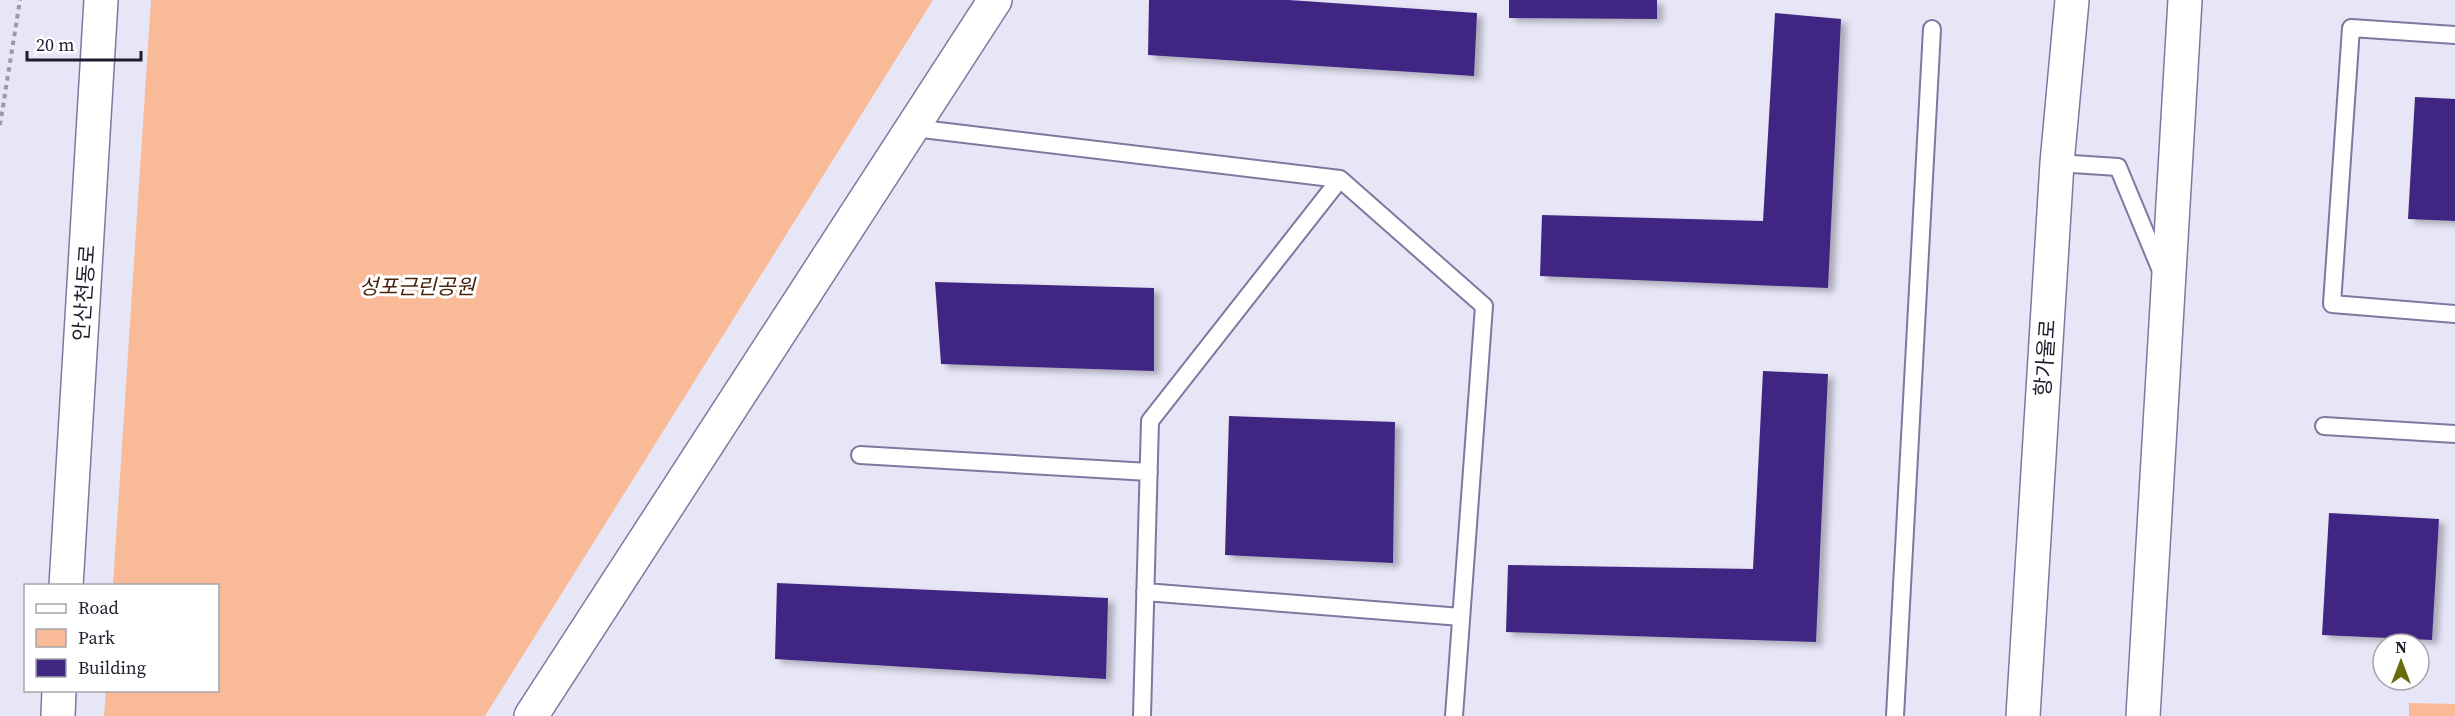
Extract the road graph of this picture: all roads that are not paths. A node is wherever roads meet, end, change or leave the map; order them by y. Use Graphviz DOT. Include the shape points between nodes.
graph roads {
  1 [pos="101,0"];
  2 [pos="995,0"];
  3 [pos="2072,0"];
  4 [pos="2186,0"];
  5 [pos="1932,29"];
  6 [pos="2455,35"];
  7 [pos="915,128"];
  8 [pos="2057,163"];
  9 [pos="1340,179"];
  10 [pos="2168,288"];
  11 [pos="2455,314"];
  12 [pos="2324,426"];
  13 [pos="2455,434"];
  14 [pos="860,455"];
  15 [pos="1149,472"];
  16 [pos="66,584"];
  17 [pos="1145,592"];
  18 [pos="1461,617"];
  19 [pos="59,692"];
  20 [pos="58,716"];
  21 [pos="531,716"];
  22 [pos="1142,716"];
  23 [pos="1454,716"];
  24 [pos="1895,716"];
  25 [pos="2023,716"];
  26 [pos="2143,716"];
  1 -- 16 [label="street, 안산천동로"];
  2 -- 7 [label="street"];
  3 -- 8 [label="street, 항가울로"];
  4 -- 10 [label="street"];
  5 -- 24 [label="lane"];
  6 -- 11 [label="lane" via="2351,28 2332,304"];
  7 -- 9 [label="lane"];
  7 -- 21 [label="street"];
  8 -- 10 [label="lane" via="2118,167"];
  8 -- 25 [label="street, 항가울로"];
  9 -- 15 [label="lane" via="1150,422"];
  9 -- 18 [label="lane" via="1484,306"];
  10 -- 26 [label="street"];
  12 -- 13 [label="lane"];
  14 -- 15 [label="lane"];
  15 -- 17 [label="lane"];
  17 -- 18 [label="lane"];
  17 -- 22 [label="lane"];
  18 -- 23 [label="lane"];
  19 -- 20 [label="street"];
}
